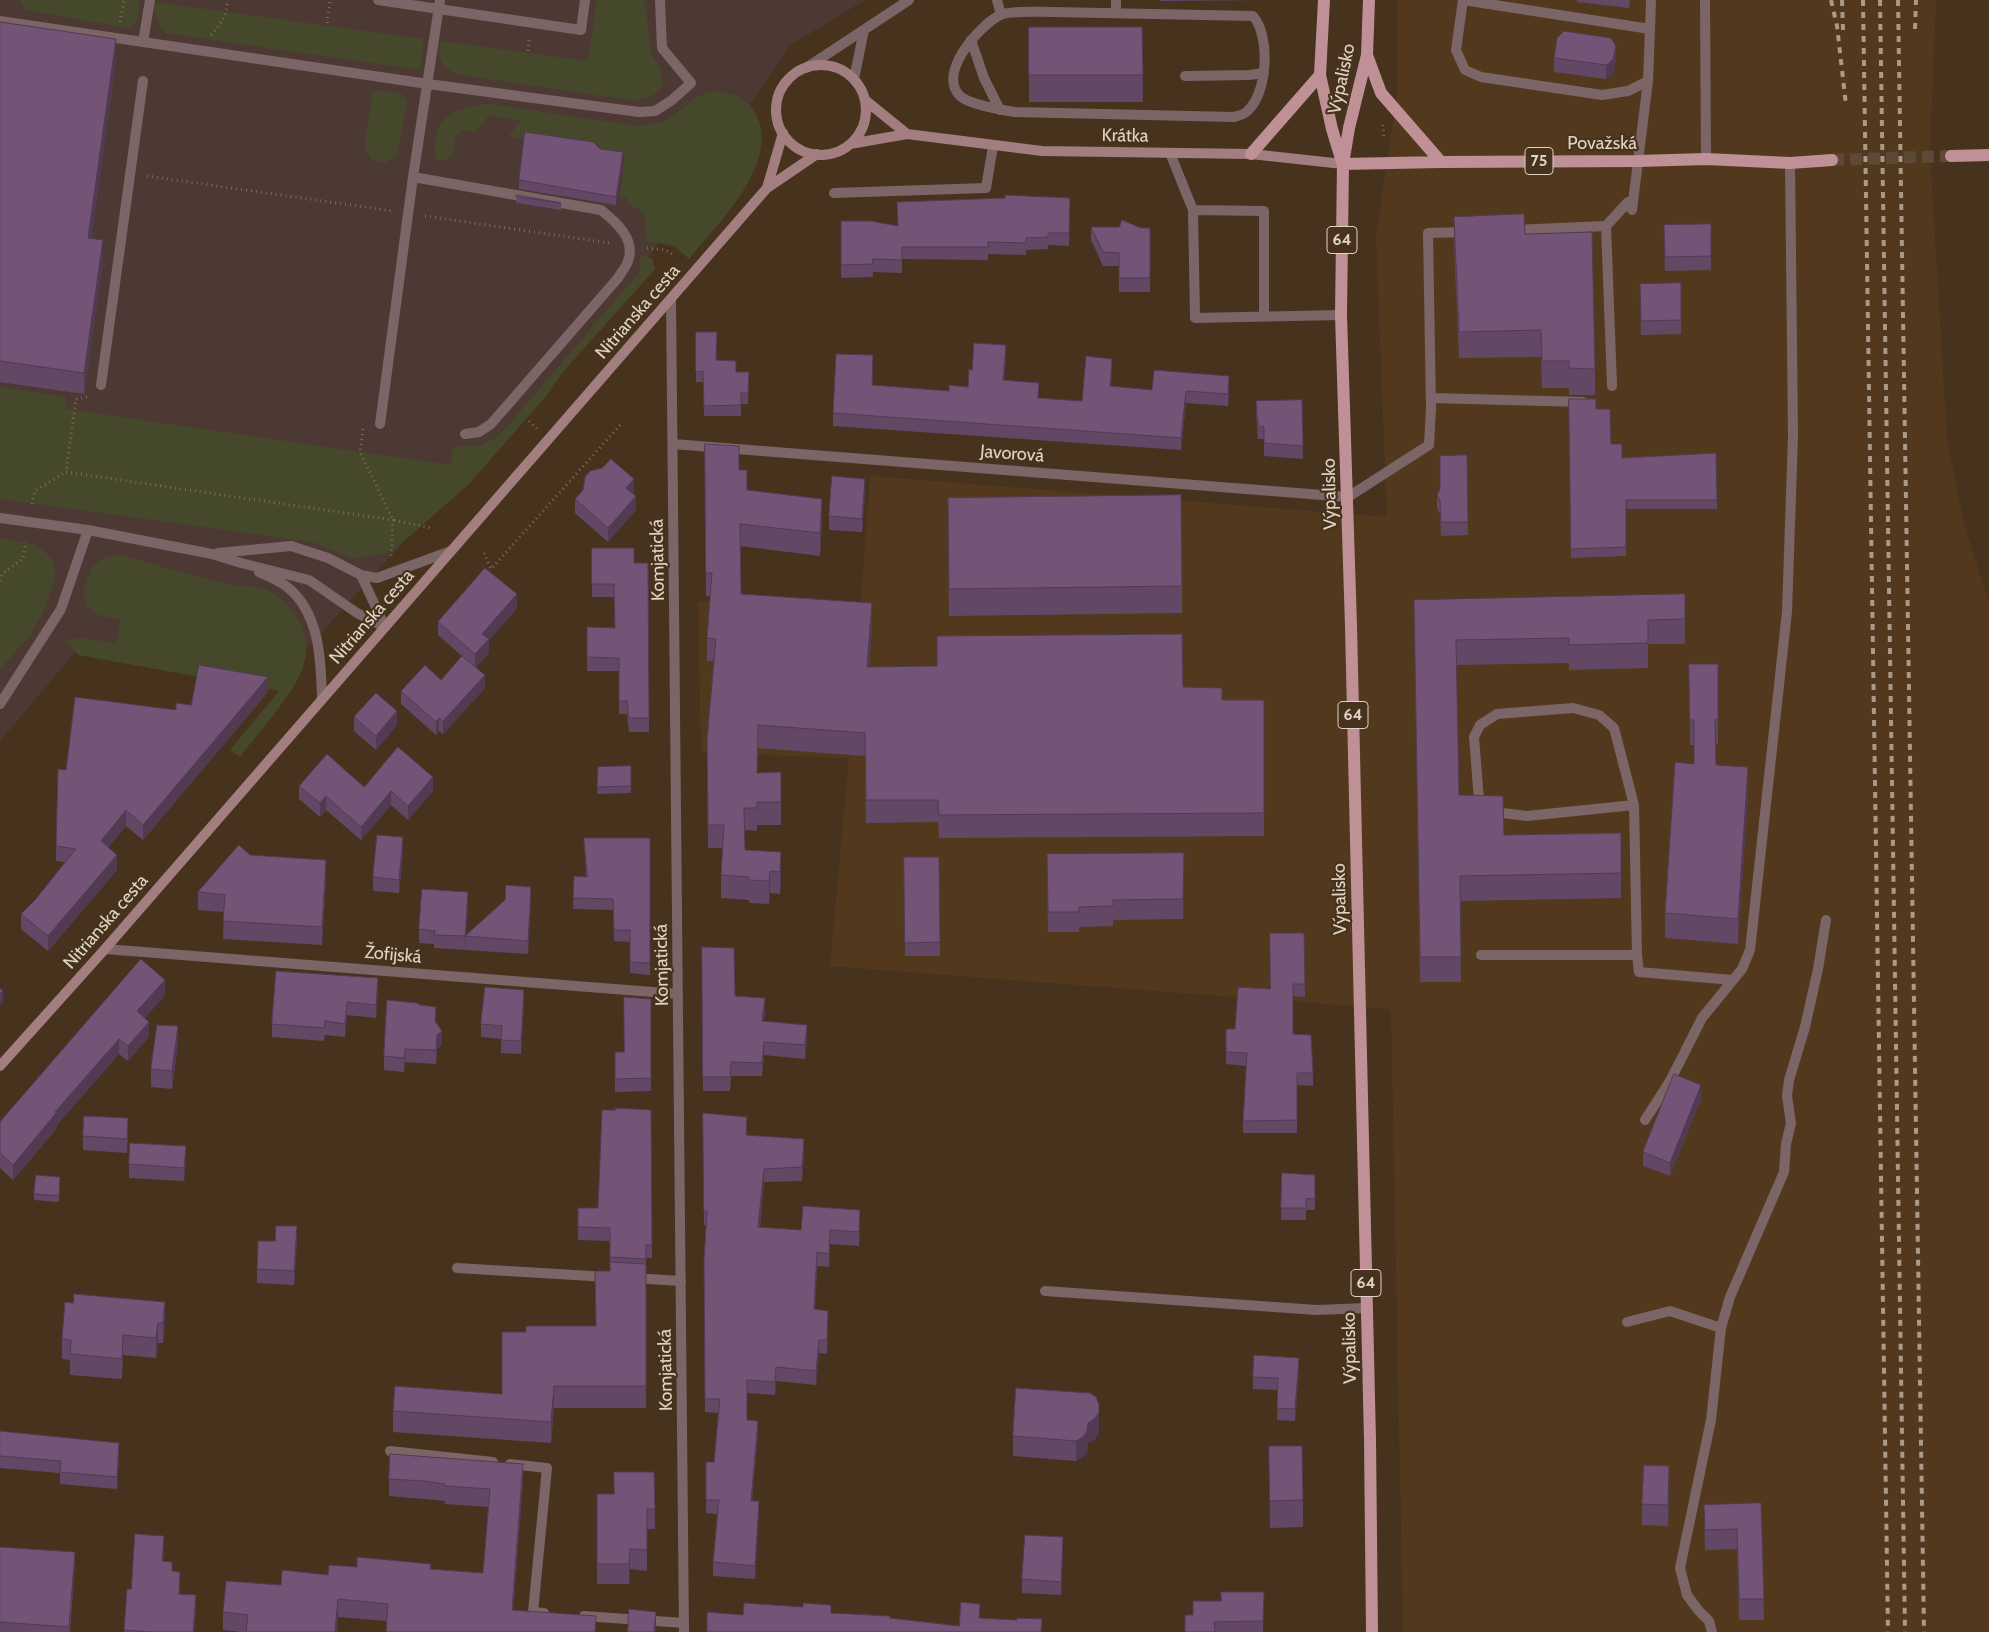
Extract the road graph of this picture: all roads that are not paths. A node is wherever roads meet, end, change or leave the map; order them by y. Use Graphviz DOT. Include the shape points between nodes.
graph roads {
  1 [pos="150,0"];
  2 [pos="378,0"];
  3 [pos="585,0"];
  4 [pos="660,0"];
  5 [pos="909,0"];
  6 [pos="997,0"];
  7 [pos="1052,0"];
  8 [pos="1116,0"];
  9 [pos="1324,0"];
  10 [pos="1369,0"];
  11 [pos="1463,0"];
  12 [pos="1651,0"];
  13 [pos="1705,0"];
  14 [pos="439,4"];
  15 [pos="1053,12"];
  16 [pos="1116,13"];
  17 [pos="1001,14"];
  18 [pos="0,21"];
  19 [pos="864,30"];
  20 [pos="1650,30"];
  21 [pos="971,40"];
  22 [pos="144,42"];
  23 [pos="1367,55"];
  24 [pos="806,68"];
  25 [pos="1264,72"];
  26 [pos="1320,75"];
  27 [pos="1185,76"];
  28 [pos="854,79"];
  29 [pos="143,81"];
  30 [pos="1648,81"];
  31 [pos="428,84"];
  32 [pos="865,100"];
  33 [pos="1000,110"];
  34 [pos="783,133"];
  35 [pos="907,134"];
  36 [pos="850,144"];
  37 [pos="993,146"];
  38 [pos="1170,153"];
  39 [pos="817,154"];
  40 [pos="1250,154"];
  41 [pos="1989,155"];
  42 [pos="1951,156"];
  43 [pos="1706,159"];
  44 [pos="1832,160"];
  45 [pos="1638,161"];
  46 [pos="1441,162"];
  47 [pos="1790,163"];
  48 [pos="1343,164"];
  49 [pos="413,177"];
  50 [pos="766,188"];
  51 [pos="834,193"];
  52 [pos="1192,210"];
  53 [pos="1606,226"];
  54 [pos="1507,230"];
  55 [pos="1477,231"];
  56 [pos="671,299"];
  57 [pos="1341,315"];
  58 [pos="1264,317"];
  59 [pos="101,385"];
  60 [pos="1612,386"];
  61 [pos="1594,402"];
  62 [pos="1431,403"];
  63 [pos="380,424"];
  64 [pos="465,434"];
  65 [pos="673,444"];
  66 [pos="1348,496"];
  67 [pos="0,518"];
  68 [pos="88,530"];
  69 [pos="451,551"];
  70 [pos="212,554"];
  71 [pos="241,563"];
  72 [pos="361,575"];
  73 [pos="385,627"];
  74 [pos="322,699"];
  75 [pos="0,704"];
  76 [pos="1634,805"];
  77 [pos="1826,920"];
  78 [pos="105,949"];
  79 [pos="1481,955"];
  80 [pos="1637,955"];
  81 [pos="1733,980"];
  82 [pos="678,994"];
  83 [pos="0,1066"];
  84 [pos="1644,1120"];
  85 [pos="457,1268"];
  86 [pos="681,1281"];
  87 [pos="1045,1291"];
  88 [pos="1367,1308"];
  89 [pos="1627,1322"];
  90 [pos="1721,1328"];
  91 [pos="390,1451"];
  92 [pos="552,1614"];
  93 [pos="571,1615"];
  94 [pos="684,1628"];
  95 [pos="1372,1632"];
  96 [pos="1712,1632"];
  1 -- 22 [label="street"];
  2 -- 14 [label="street"];
  3 -- 14 [label="street" via="581,30"];
  4 -- 31 [label="street" via="662,48 691,83 656,111 639,112"];
  5 -- 19 [label="street"];
  6 -- 17 [label="street"];
  7 -- 15 [label="street"];
  8 -- 16 [label="street"];
  9 -- 26 [label="main road, Výpalisko / 64"];
  10 -- 23 [label="main road, Výpalisko / 64"];
  11 -- 20 [label="street"];
  11 -- 30 [label="street" via="1456,50 1465,70 1481,77 1602,95 1628,91"];
  12 -- 20 [label="street"];
  13 -- 43 [label="street"];
  14 -- 31 [label="street"];
  15 -- 16 [label="street"];
  15 -- 17 [label="street"];
  16 -- 25 [label="street" via="1253,16 1265,41"];
  17 -- 21 [label="street"];
  18 -- 22 [label="street"];
  19 -- 24 [label="street"];
  19 -- 28 [label="street"];
  20 -- 30 [label="street"];
  21 -- 33 [label="street" via="984,78"];
  21 -- 33 [label="street" via="953,72 954,84 960,96"];
  22 -- 31 [label="street"];
  23 -- 46 [label="main road, 64" via="1381,93"];
  23 -- 48 [label="main road, Výpalisko / 64"];
  24 -- 28 [label="main road" via="833,66"];
  24 -- 34 [label="main road" via="790,77 780,92 777,109"];
  25 -- 27 [label="street"];
  25 -- 33 [label="street" via="1251,106 1234,118"];
  26 -- 40 [label="main road"];
  26 -- 48 [label="main road, Výpalisko / 64"];
  28 -- 32 [label="main road"];
  29 -- 59 [label="street"];
  30 -- 45 [label="street"];
  31 -- 49 [label="street"];
  32 -- 35 [label="main road"];
  32 -- 36 [label="main road" via="864,124"];
  34 -- 39 [label="main road" via="800,149"];
  34 -- 50 [label="main road, Nitrianska cesta"];
  35 -- 36 [label="main road, Krátka"];
  35 -- 37 [label="main road, Krátka"];
  36 -- 39 [label="main road" via="834,152"];
  37 -- 38 [label="main road, Krátka" via="1042,151"];
  37 -- 51 [label="street" via="986,188"];
  38 -- 40 [label="main road, Krátka"];
  38 -- 52 [label="street"];
  39 -- 50 [label="main road, Nitrianska cesta"];
  40 -- 48 [label="main road, Krátka"];
  41 -- 42 [label="main road"];
  43 -- 45 [label="main road, Považská / 75"];
  43 -- 47 [label="main road, Považská / 75"];
  44 -- 47 [label="main road, Považská / 75"];
  45 -- 46 [label="main road, Považská / 75"];
  45 -- 53 [label="street" via="1632,210 1628,202"];
  46 -- 48 [label="main road, Považská / 75"];
  47 -- 81 [label="street" via="1793,436 1787,612 1750,950"];
  48 -- 57 [label="main road, Výpalisko / 64"];
  49 -- 63 [label="street"];
  49 -- 64 [label="street" via="601,210 618,223 628,240 628,259 618,278 491,424 479,432"];
  50 -- 56 [label="main road, Nitrianska cesta"];
  52 -- 58 [label="street" via="1195,318"];
  52 -- 58 [label="street" via="1264,211"];
  53 -- 54 [label="street"];
  53 -- 60 [label="street"];
  55 -- 62 [label="street" via="1428,233"];
  56 -- 65 [label="street, Komjatická"];
  56 -- 69 [label="main road, Nitrianska cesta"];
  57 -- 58 [label="street"];
  57 -- 66 [label="main road, Výpalisko / 64"];
  61 -- 62 [label="street"];
  62 -- 66 [label="street" via="1429,445"];
  65 -- 66 [label="street, Javorová"];
  65 -- 82 [label="street, Komjatická"];
  66 -- 88 [label="main road, Výpalisko / 64"];
  67 -- 68 [label="street"];
  68 -- 70 [label="street"];
  68 -- 75 [label="street" via="61,609"];
  69 -- 72 [label="street" via="377,578"];
  69 -- 73 [label="main road, Nitrianska cesta"];
  70 -- 71 [label="street"];
  70 -- 72 [label="street" via="291,546 328,558"];
  71 -- 73 [label="street" via="309,580 357,613"];
  71 -- 74 [label="street" via="284,584 297,595 308,612 320,650"];
  72 -- 73 [label="street"];
  73 -- 74 [label="main road, Nitrianska cesta"];
  74 -- 78 [label="main road, Nitrianska cesta"];
  76 -- 76 [label="street" via="1614,728 1599,715 1573,708 1497,714 1480,725 1474,737 1479,800 1494,812 1528,816"];
  76 -- 80 [label="street"];
  77 -- 90 [label="street" via="1805,1027 1789,1080 1790,1123 1784,1172 1730,1297"];
  78 -- 82 [label="street, Žofijská"];
  78 -- 83 [label="main road, Nitrianska cesta"];
  79 -- 80 [label="street"];
  80 -- 81 [label="street" via="1639,972"];
  81 -- 84 [label="street" via="1702,1018 1670,1082"];
  82 -- 86 [label="street, Komjatická"];
  85 -- 86 [label="street"];
  86 -- 94 [label="street, Komjatická"];
  87 -- 88 [label="street" via="1317,1310"];
  88 -- 95 [label="main road, Výpalisko / 64"];
  89 -- 90 [label="street" via="1670,1311"];
  90 -- 96 [label="street" via="1711,1420 1680,1568 1687,1595 1710,1621"];
  91 -- 92 [label="street" via="547,1468 533,1612"];
  93 -- 94 [label="street"];
}
